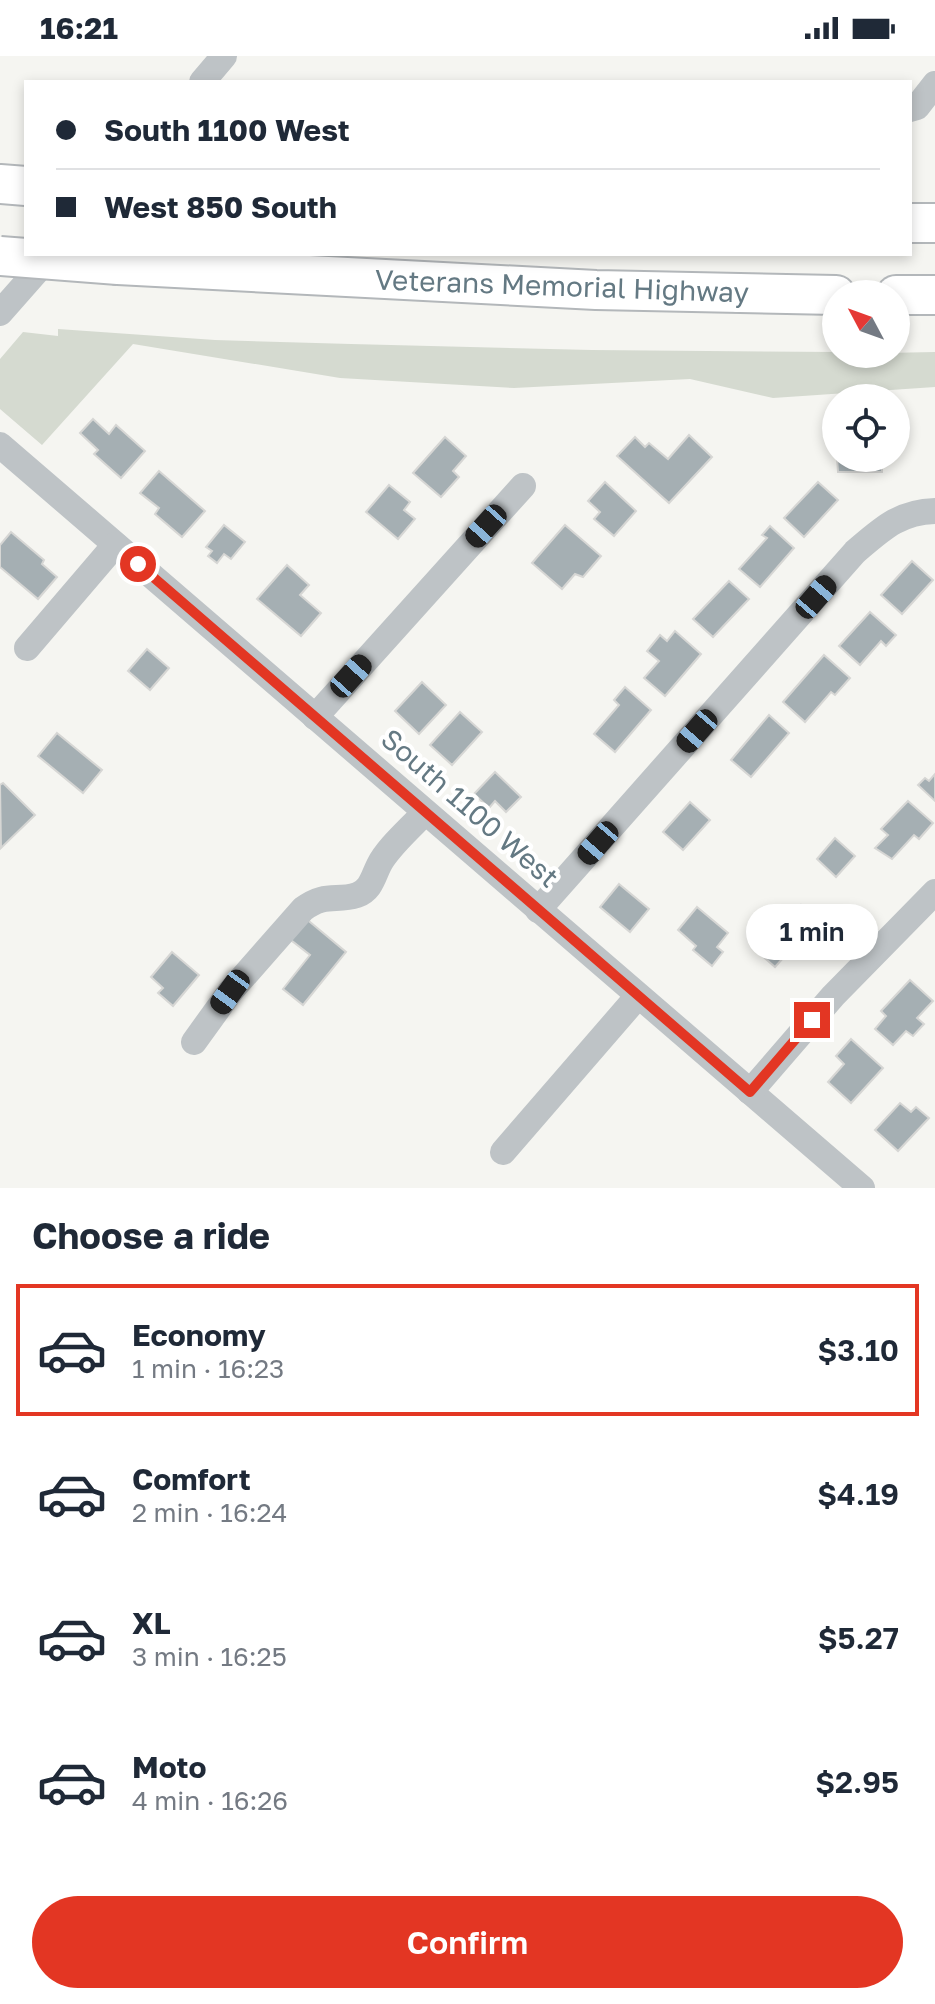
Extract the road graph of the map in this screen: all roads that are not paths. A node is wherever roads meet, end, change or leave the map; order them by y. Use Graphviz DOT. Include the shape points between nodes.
graph roads {
  1 [pos="224,56"];
  2 [pos="204,80"];
  3 [pos="935,84"];
  4 [pos="912,108"];
  5 [pos="0,184"];
  6 [pos="24,186"];
  7 [pos="912,223"];
  8 [pos="935,223"];
  9 [pos="0,256"];
  10 [pos="50,256"];
  11 [pos="822,295"];
  12 [pos="910,295"];
  13 [pos="935,295"];
  14 [pos="0,313"];
  15 [pos="0,445"];
  16 [pos="523,486"];
  17 [pos="935,511"];
  18 [pos="115,545"];
  19 [pos="27,648"];
  20 [pos="315,717"];
  21 [pos="425,812"];
  22 [pos="935,892"];
  23 [pos="538,910"];
  24 [pos="638,996"];
  25 [pos="194,1042"];
  26 [pos="750,1092"];
  27 [pos="503,1152"];
  28 [pos="862,1188"];
  1 -- 2 [label="street"];
  3 -- 4 [label="street"];
  5 -- 6 [label="highway"];
  7 -- 8 [label="highway"];
  9 -- 11 [label="highway, Veterans Memorial Highway, bridge" via="596,290"];
  10 -- 14 [label="street"];
  12 -- 13 [label="highway"];
  15 -- 18 [label="street, South 1100 West"];
  16 -- 20 [label="street"];
  17 -- 23 [label="street" via="909,514 855,552"];
  18 -- 19 [label="street"];
  18 -- 20 [label="street, South 1100 West"];
  20 -- 21 [label="street, South 1100 West"];
  21 -- 23 [label="street, South 1100 West"];
  21 -- 25 [label="street" via="380,863 366,890 314,901 303,909"];
  22 -- 26 [label="street" via="833,996"];
  23 -- 24 [label="street, South 1100 West"];
  24 -- 26 [label="street, South 1100 West"];
  24 -- 27 [label="street"];
  26 -- 28 [label="street, South 1100 West"];
}
